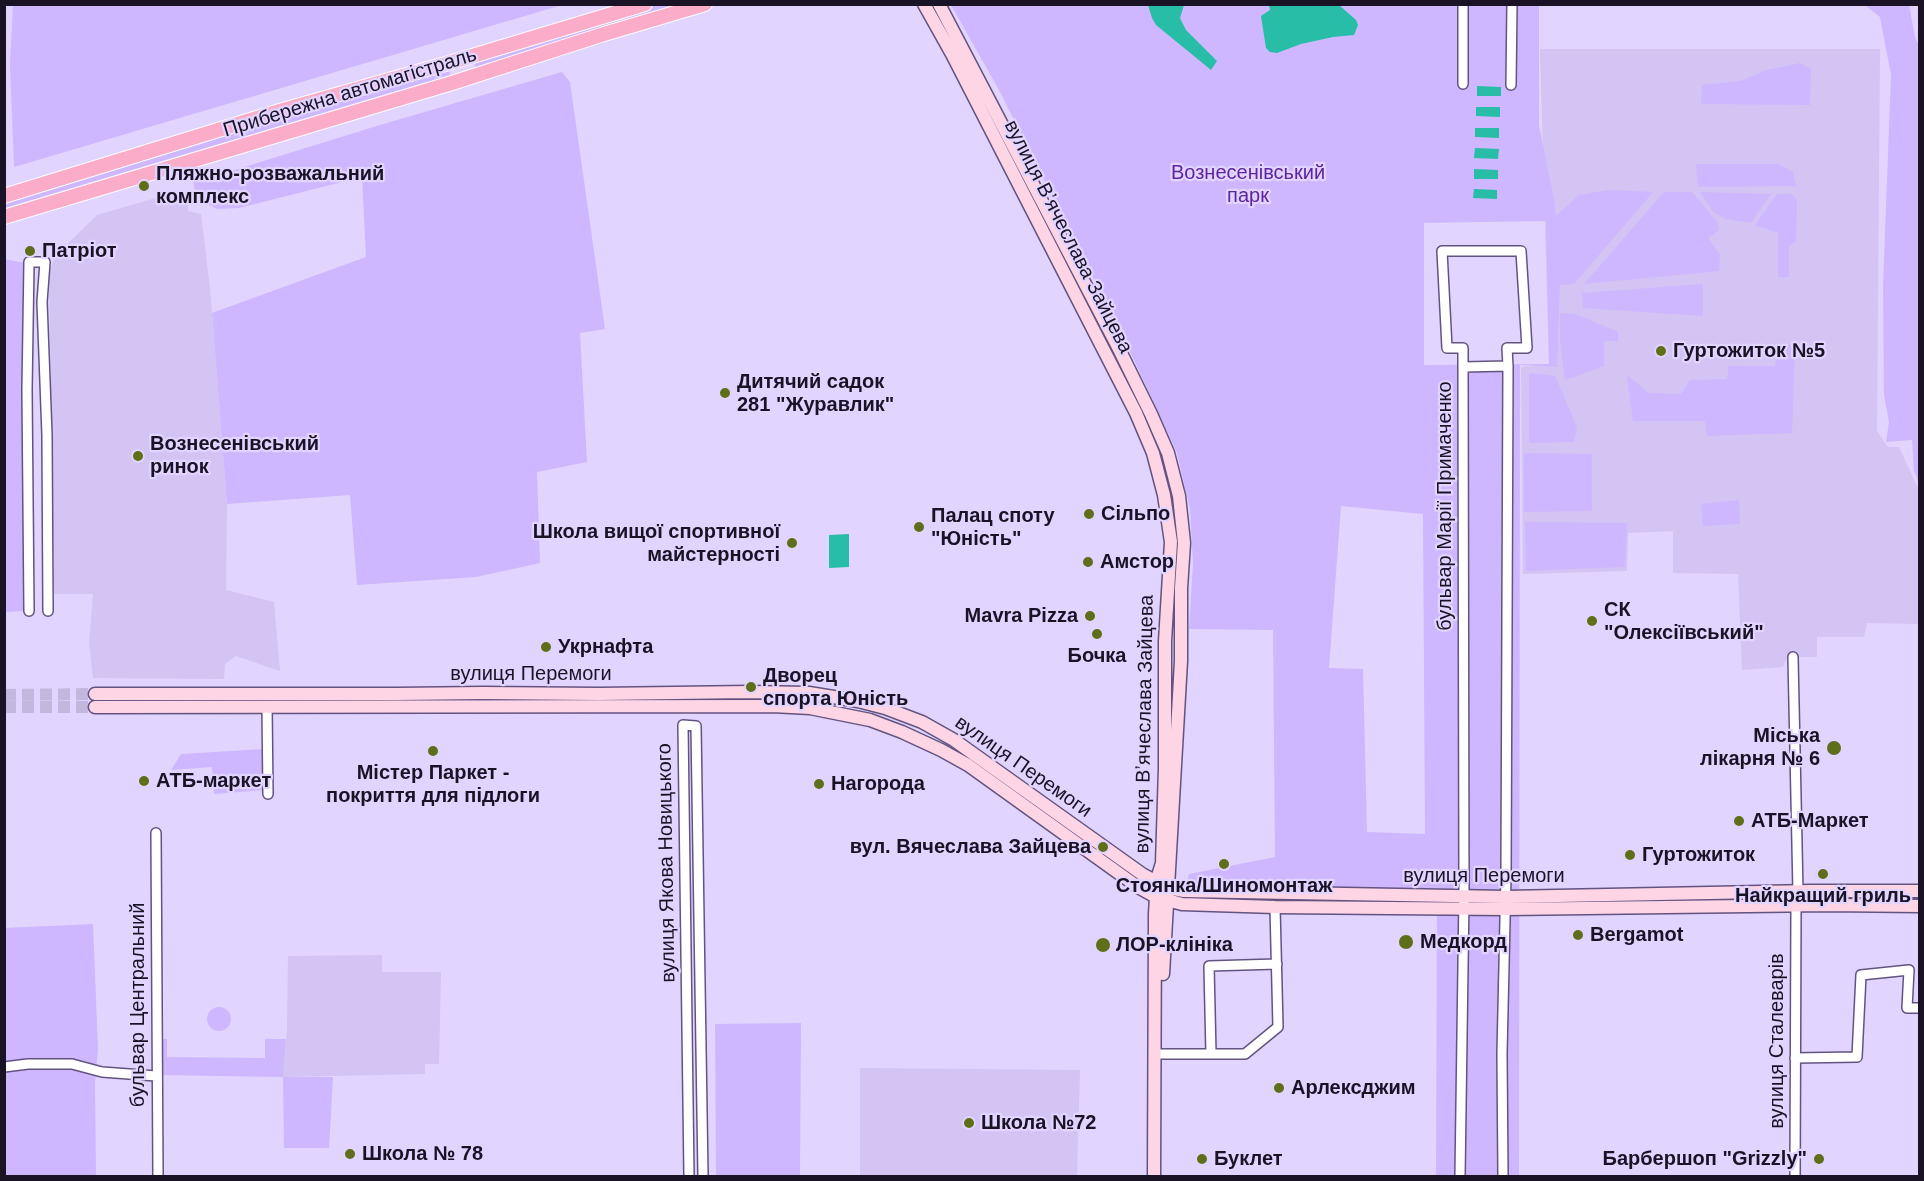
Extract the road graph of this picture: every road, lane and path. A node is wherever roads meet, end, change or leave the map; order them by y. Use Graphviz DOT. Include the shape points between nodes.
graph roads {
  1 [pos="645,4"];
  2 [pos="705,4"];
  3 [pos="924,4"];
  4 [pos="939,4"];
  5 [pos="1463,4"];
  6 [pos="1512,4"];
  7 [pos="466,58"];
  8 [pos="450,63"];
  9 [pos="477,76"];
  10 [pos="452,83"];
  11 [pos="1463,84"];
  12 [pos="1511,85"];
  13 [pos="4,196"];
  14 [pos="4,216"];
  15 [pos="1508,366"];
  16 [pos="1463,367"];
  17 [pos="29,611"];
  18 [pos="48,611"];
  19 [pos="1793,657"];
  20 [pos="858,701"];
  21 [pos="267,706"];
  22 [pos="885,708"];
  23 [pos="852,715"];
  24 [pos="879,723"];
  25 [pos="268,794"];
  26 [pos="156,833"];
  27 [pos="1920,891"];
  28 [pos="1162,892"];
  29 [pos="1798,892"];
  30 [pos="1464,902"];
  31 [pos="1506,903"];
  32 [pos="1796,906"];
  33 [pos="1920,906"];
  34 [pos="1275,907"];
  35 [pos="1277,964"];
  36 [pos="1920,1008"];
  37 [pos="1159,1054"];
  38 [pos="1211,1054"];
  39 [pos="1795,1058"];
  40 [pos="4,1067"];
  41 [pos="156,1076"];
  42 [pos="158,1176"];
  43 [pos="689,1176"];
  44 [pos="703,1176"];
  45 [pos="1154,1176"];
  46 [pos="1159,1176"];
  47 [pos="1460,1176"];
  48 [pos="1503,1176"];
  49 [pos="1795,1176"];
  1 -- 7 [label="main road, Прибережна автомагістраль"];
  2 -- 9 [label="main road, Прибережна автомагістраль"];
  3 -- 28 [label="main road, вулиця Вʼячеслава Зайцева" via="1113,366 1153,453 1171,542 1165,641 1162,863 1157,879"];
  4 -- 28 [label="main road, вулиця Вʼячеслава Зайцева" via="1151,414 1168,453 1179,496 1184,543 1181,662"];
  5 -- 11 [label="street"];
  6 -- 12 [label="street"];
  7 -- 8 [label="main road, Прибережна автомагістраль"];
  7 -- 9 [label="main road" via="460,64 463,71"];
  8 -- 10 [label="main road" via="455,65 456,72"];
  8 -- 13 [label="main road, Прибережна автомагістраль"];
  9 -- 10 [label="main road, Прибережна автомагістраль"];
  10 -- 14 [label="main road, Прибережна автомагістраль"];
  15 -- 16 [label="street, бульвар Марії Примаченко"];
  15 -- 16 [label="street" via="1507,348 1527,348 1521,251 1442,250 1447,348 1463,348"];
  15 -- 31 [label="street"];
  16 -- 30 [label="street, бульвар Марії Примаченко"];
  17 -- 18 [label="street" via="29,262 45,262 42,302"];
  19 -- 29 [label="street"];
  20 -- 21 [label="main road, вулиця Перемоги" via="809,693 749,692 95,700"];
  20 -- 22 [label="main road, вулиця Перемоги"];
  20 -- 23 [label="main road" via="859,708"];
  21 -- 23 [label="main road, вулиця Перемоги" via="772,706"];
  21 -- 25 [label="street"];
  22 -- 24 [label="main road" via="876,714"];
  22 -- 28 [label="main road, вулиця Перемоги" via="954,740"];
  23 -- 24 [label="main road, вулиця Перемоги"];
  24 -- 28 [label="main road, вулиця Перемоги" via="969,765 1138,887"];
  26 -- 41 [label="street, бульвар Центральний"];
  27 -- 29 [label="main road, вулиця Перемоги"];
  28 -- 30 [label="main road, вулиця Перемоги"];
  28 -- 34 [label="main road, вулиця Перемоги" via="1182,904"];
  28 -- 37 [label="main road, вулиця Вʼячеслава Зайцева"];
  28 -- 45 [label="main road, вулиця Вʼячеслава Зайцева"];
  29 -- 31 [label="main road, вулиця Перемоги"];
  30 -- 31 [label="main road, вулиця Перемоги"];
  30 -- 34 [label="main road, вулиця Перемоги"];
  30 -- 47 [label="street, бульвар Марії Примаченко"];
  31 -- 32 [label="main road, вулиця Перемоги"];
  31 -- 48 [label="street"];
  32 -- 33 [label="main road, вулиця Перемоги"];
  32 -- 39 [label="street, вулиця Сталеварів"];
  34 -- 35 [label="street"];
  35 -- 38 [label="street" via="1278,1027 1245,1054"];
  35 -- 38 [label="street" via="1209,966"];
  36 -- 39 [label="street" via="1907,1008 1909,970 1861,975 1857,1057"];
  37 -- 38 [label="street"];
  37 -- 46 [label="main road, вулиця Вʼячеслава Зайцева"];
  39 -- 49 [label="street, вулиця Сталеварів"];
  40 -- 41 [label="street" via="72,1064 102,1072"];
  41 -- 42 [label="street, бульвар Центральний"];
  43 -- 44 [label="street, вулиця Якова Новицького" via="683,725 696,726"];
}
